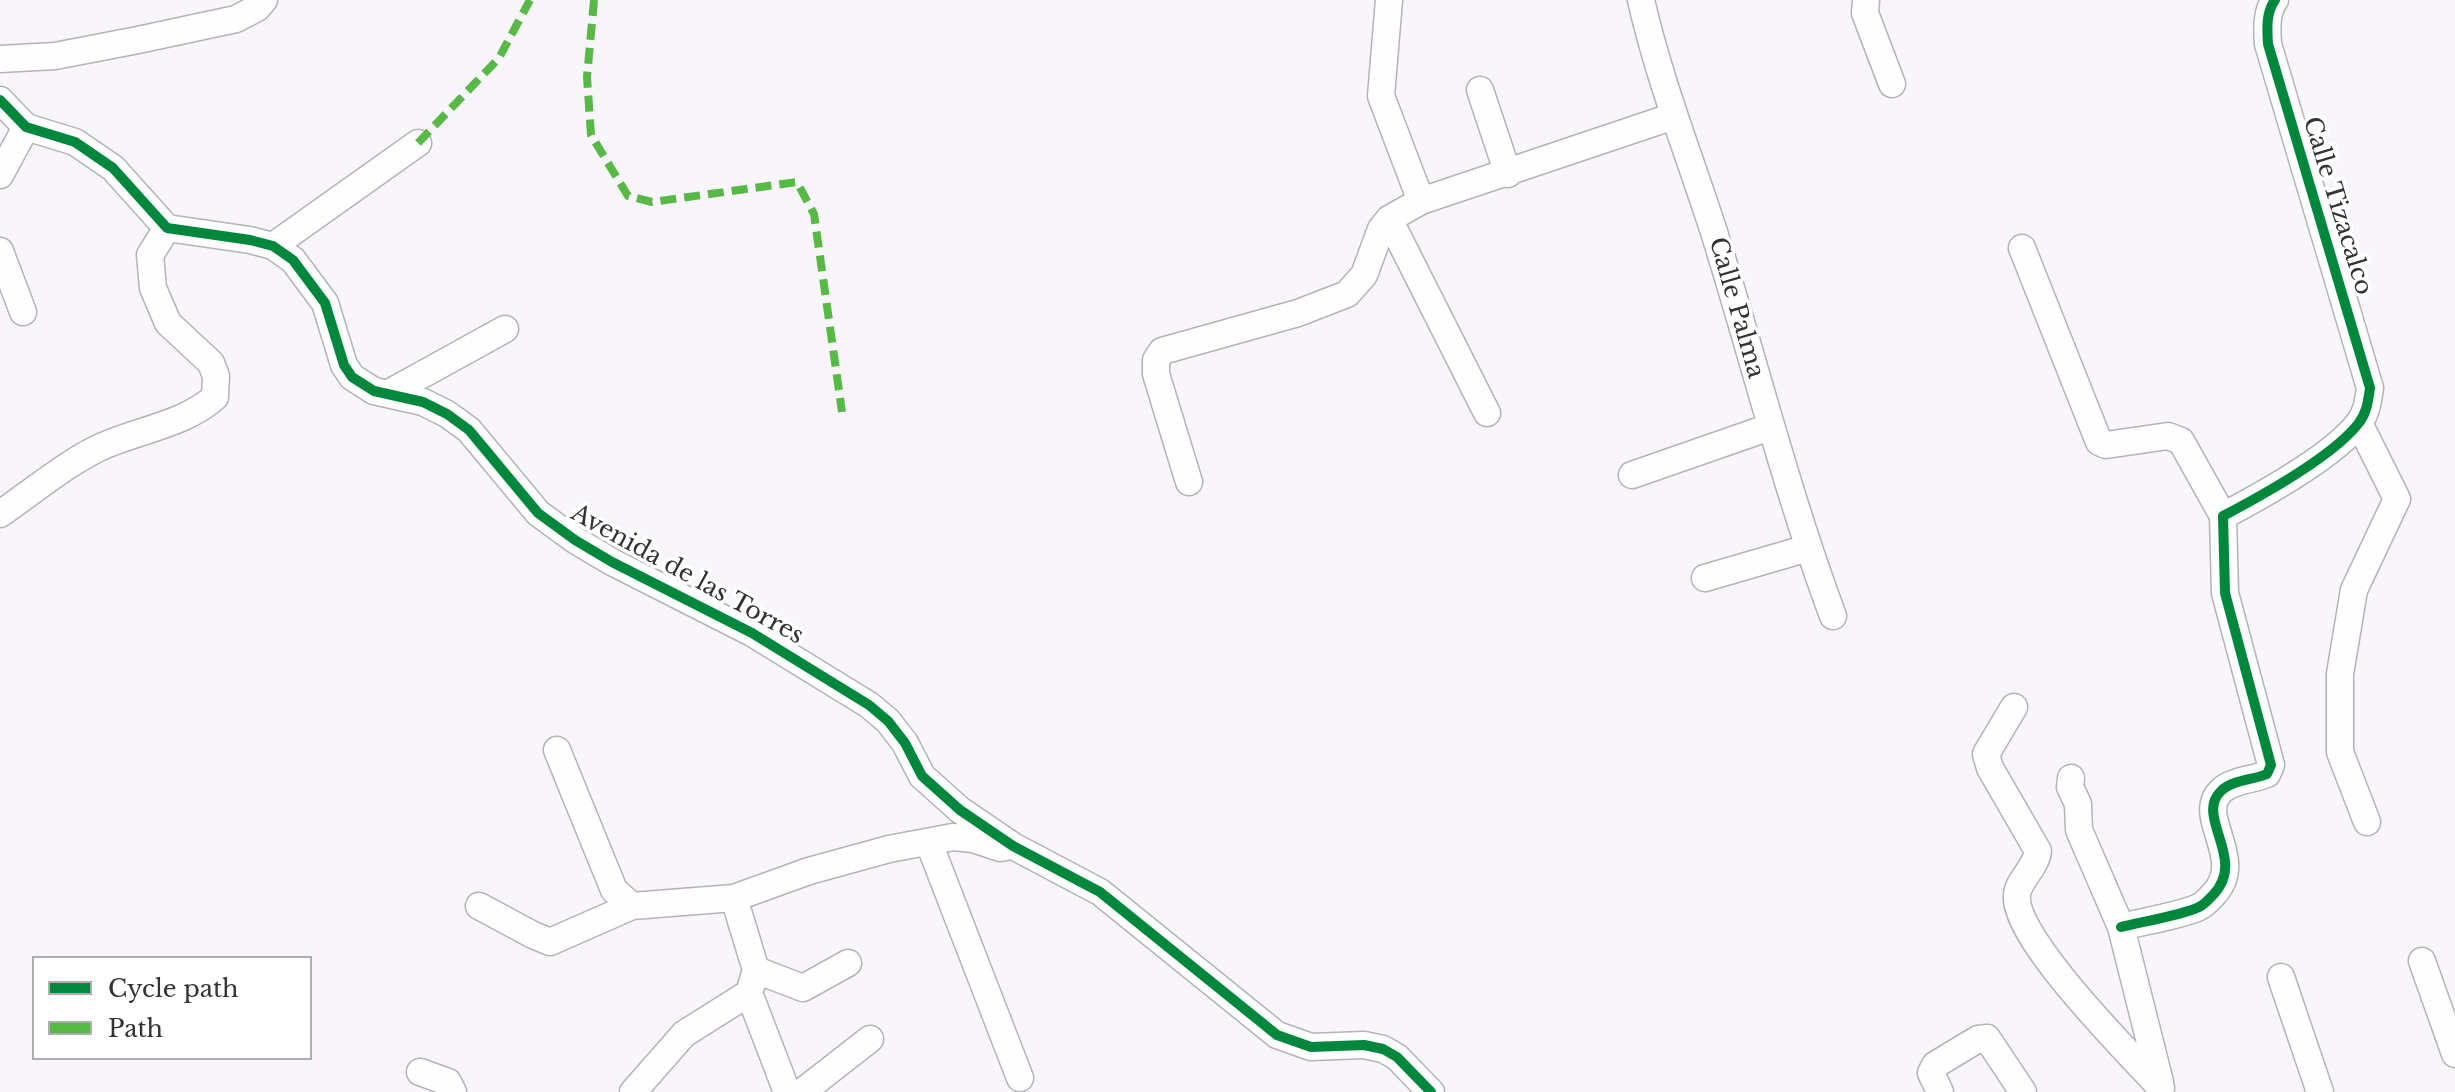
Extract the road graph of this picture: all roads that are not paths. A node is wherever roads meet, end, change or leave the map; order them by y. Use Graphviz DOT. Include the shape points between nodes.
graph roads {
  1 [pos="264,0"];
  2 [pos="1389,0"];
  3 [pos="1641,0"];
  4 [pos="1866,0"];
  5 [pos="2275,0"];
  6 [pos="0,59"];
  7 [pos="1892,84"];
  8 [pos="1480,90"];
  9 [pos="0,100"];
  10 [pos="1674,116"];
  11 [pos="26,127"];
  12 [pos="418,143"];
  13 [pos="1508,174"];
  14 [pos="0,175"];
  15 [pos="1421,201"];
  16 [pos="1389,219"];
  17 [pos="167,228"];
  18 [pos="273,246"];
  19 [pos="2022,248"];
  20 [pos="0,251"];
  21 [pos="23,312"];
  22 [pos="505,329"];
  23 [pos="389,393"];
  24 [pos="1487,413"];
  25 [pos="2359,423"];
  26 [pos="1770,427"];
  27 [pos="1632,475"];
  28 [pos="1189,482"];
  29 [pos="0,514"];
  30 [pos="2223,516"];
  31 [pos="1808,548"];
  32 [pos="1705,578"];
  33 [pos="1833,616"];
  34 [pos="2014,707"];
  35 [pos="557,750"];
  36 [pos="2071,778"];
  37 [pos="2367,822"];
  38 [pos="929,843"];
  39 [pos="1013,846"];
  40 [pos="734,898"];
  41 [pos="479,906"];
  42 [pos="632,906"];
  43 [pos="2121,927"];
  44 [pos="2422,961"];
  45 [pos="848,963"];
  46 [pos="2281,977"];
  47 [pos="752,981"];
  48 [pos="870,1039"];
  49 [pos="2455,1054"];
  50 [pos="420,1072"];
  51 [pos="1020,1078"];
  52 [pos="2162,1090"];
  53 [pos="453,1092"];
  54 [pos="633,1092"];
  55 [pos="787,1092"];
  56 [pos="802,1092"];
  57 [pos="1431,1092"];
  58 [pos="1940,1092"];
  59 [pos="2023,1092"];
  60 [pos="2320,1092"];
  1 -- 6 [label="street" via="236,19 55,56"];
  2 -- 15 [label="street" via="1381,96"];
  3 -- 10 [label="street, Calle Palma"];
  4 -- 7 [label="street" via="1865,13"];
  5 -- 25 [label="street, Calle Tizacalco" via="2268,16 2268,44 2370,388 2368,408"];
  8 -- 13 [label="street"];
  9 -- 11 [label="street"];
  10 -- 13 [label="street"];
  10 -- 26 [label="street, Calle Palma" via="1714,232"];
  11 -- 14 [label="street"];
  11 -- 17 [label="street" via="75,142 113,168"];
  12 -- 18 [label="street"];
  13 -- 15 [label="street"];
  15 -- 16 [label="street"];
  16 -- 24 [label="street"];
  16 -- 28 [label="street" via="1364,275 1347,294 1162,351 1156,374"];
  17 -- 18 [label="street, Avenida de las Torres"];
  17 -- 29 [label="street" via="150,255 153,288 168,323 211,363 215,397 180,418 101,447"];
  18 -- 23 [label="street, Avenida de las Torres" via="293,260 325,303 352,377 374,391"];
  19 -- 30 [label="street" via="2099,442 2168,436 2181,441"];
  20 -- 21 [label="street"];
  22 -- 23 [label="street"];
  23 -- 39 [label="street, Avenida de las Torres" via="423,402 469,430 538,513 575,540 752,633 869,705 888,721 936,790"];
  25 -- 30 [label="street" via="2337,445"];
  25 -- 37 [label="street" via="2397,499 2354,590 2340,674 2340,752"];
  26 -- 27 [label="street"];
  26 -- 31 [label="street, Calle Palma"];
  30 -- 43 [label="street" via="2225,593 2271,765 2267,774 2220,792 2214,803 2227,867 2222,885 2201,907"];
  31 -- 32 [label="street"];
  31 -- 33 [label="street, Calle Palma"];
  34 -- 52 [label="street" via="1986,754 2038,851 2017,892 2023,921 2063,980"];
  35 -- 42 [label="street" via="614,890"];
  36 -- 43 [label="street" via="2079,830"];
  38 -- 39 [label="street" via="953,837"];
  38 -- 40 [label="street" via="809,871"];
  38 -- 51 [label="street"];
  39 -- 57 [label="street, Avenida de las Torres" via="1112,901 1277,1035 1311,1047 1383,1049"];
  40 -- 42 [label="street"];
  40 -- 47 [label="street"];
  41 -- 42 [label="street" via="550,942"];
  43 -- 52 [label="street"];
  44 -- 49 [label="street"];
  45 -- 47 [label="street" via="803,988"];
  46 -- 60 [label="street"];
  47 -- 54 [label="street" via="684,1034"];
  47 -- 55 [label="street"];
  48 -- 56 [label="street"];
  50 -- 53 [label="street" via="448,1082"];
  58 -- 59 [label="street" via="1931,1073 1935,1065 1987,1038"];
}
